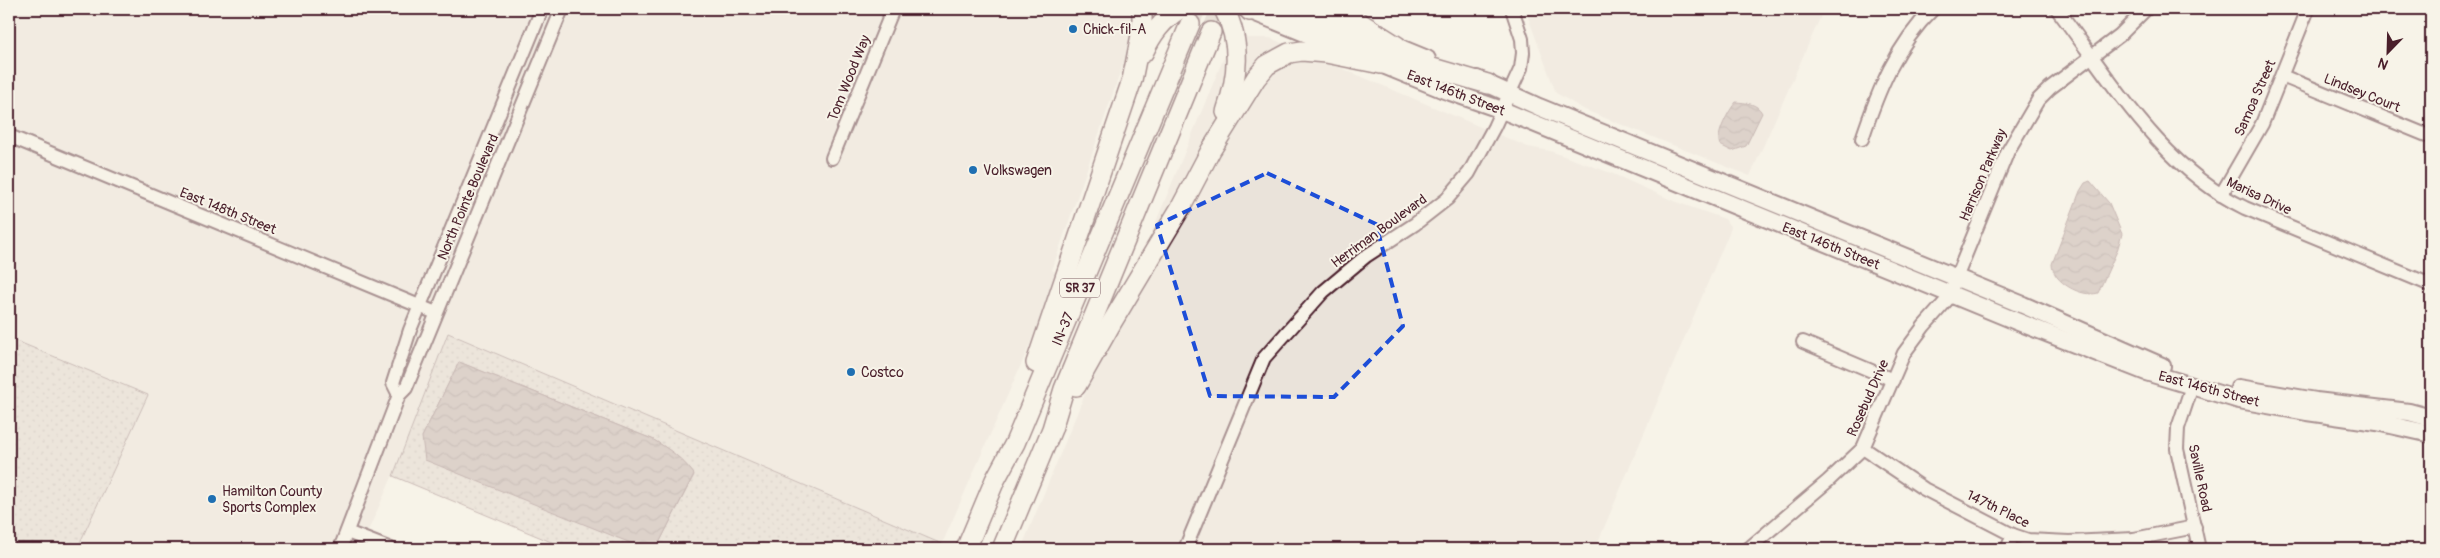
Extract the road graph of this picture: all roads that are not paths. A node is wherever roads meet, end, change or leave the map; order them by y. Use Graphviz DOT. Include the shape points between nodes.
graph roads {
  1 [pos="542,9"];
  2 [pos="562,9"];
  3 [pos="893,9"];
  4 [pos="1142,9"];
  5 [pos="1224,9"];
  6 [pos="1248,9"];
  7 [pos="1276,9"];
  8 [pos="1305,9"];
  9 [pos="1331,9"];
  10 [pos="1512,9"];
  11 [pos="1933,9"];
  12 [pos="2057,9"];
  13 [pos="2146,9"];
  14 [pos="2308,9"];
  15 [pos="1185,17"];
  16 [pos="1211,32"];
  17 [pos="1396,46"];
  18 [pos="2093,56"];
  19 [pos="1381,64"];
  20 [pos="2282,76"];
  21 [pos="1132,80"];
  22 [pos="1488,84"];
  23 [pos="1510,94"];
  24 [pos="1502,110"];
  25 [pos="9,136"];
  26 [pos="2431,137"];
  27 [pos="1862,139"];
  28 [pos="1211,150"];
  29 [pos="832,158"];
  30 [pos="2221,195"];
  31 [pos="2431,285"];
  32 [pos="1953,286"];
  33 [pos="419,306"];
  34 [pos="436,313"];
  35 [pos="1803,342"];
  36 [pos="1893,380"];
  37 [pos="2192,386"];
  38 [pos="399,395"];
  39 [pos="2431,418"];
  40 [pos="1052,429"];
  41 [pos="2431,434"];
  42 [pos="1863,448"];
  43 [pos="995,480"];
  44 [pos="2195,526"];
  45 [pos="347,532"];
  46 [pos="2012,535"];
  47 [pos="340,549"];
  48 [pos="391,549"];
  49 [pos="966,549"];
  50 [pos="1002,549"];
  51 [pos="1185,549"];
  52 [pos="1748,549"];
  53 [pos="2006,549"];
  54 [pos="2199,549"];
  1 -- 33 [label="street, North Pointe Boulevard"];
  2 -- 34 [label="street, North Pointe Boulevard"];
  3 -- 29 [label="street, Tom Wood Way"];
  4 -- 21 [label="highway" via="1142,30"];
  5 -- 28 [label="highway" via="1233,31 1238,58 1236,76"];
  6 -- 19 [label="main road, East 146th Street"];
  7 -- 22 [label="highway" via="1395,57"];
  8 -- 17 [label="main road, East 146th Street"];
  9 -- 17 [label="highway" via="1354,19"];
  10 -- 23 [label="street, Herriman Boulevard" via="1523,53 1521,68"];
  11 -- 27 [label="street" via="1891,65"];
  12 -- 18 [label="street, Marisa Drive"];
  13 -- 18 [label="street, Harrison Parkway"];
  14 -- 20 [label="street, Samoa Street"];
  15 -- 21 [label="highway" via="1160,24 1151,36"];
  15 -- 43 [label="highway, IN-37 / SR 37" via="1015,443"];
  16 -- 40 [label="highway, IN-37 / SR 37" via="1064,389"];
  17 -- 22 [label="main road, East 146th Street"];
  18 -- 30 [label="street, Marisa Drive" via="2170,154"];
  18 -- 32 [label="street, Harrison Parkway" via="2050,88 2020,126"];
  19 -- 24 [label="main road, East 146th Street"];
  19 -- 28 [label="highway" via="1326,52 1289,53 1256,78"];
  20 -- 26 [label="street, Lindsey Court"];
  20 -- 30 [label="street, Samoa Street" via="2254,140"];
  21 -- 43 [label="highway"];
  22 -- 23 [label="main road, East 146th Street"];
  23 -- 24 [label="street, Herriman Boulevard"];
  23 -- 32 [label="main road, East 146th Street"];
  24 -- 32 [label="main road, East 146th Street"];
  24 -- 51 [label="street, Herriman Boulevard" via="1469,173 1447,199 1348,270 1323,292 1264,358"];
  25 -- 33 [label="street, East 148th Street"];
  28 -- 40 [label="highway"];
  30 -- 31 [label="street, Marisa Drive"];
  32 -- 36 [label="street, Rosebud Drive" via="1943,306 1911,342"];
  32 -- 37 [label="main road, East 146th Street" via="2146,372"];
  32 -- 39 [label="main road, East 146th Street" via="2192,376 2242,389 2409,412"];
  33 -- 34 [label="street, East 148th Street"];
  33 -- 38 [label="street, North Pointe Boulevard" via="393,383"];
  34 -- 38 [label="street, North Pointe Boulevard" via="406,388"];
  35 -- 36 [label="street"];
  36 -- 42 [label="street, Rosebud Drive"];
  37 -- 41 [label="main road, East 146th Street" via="2239,400"];
  37 -- 44 [label="street, Saville Road" via="2178,428 2177,449"];
  38 -- 45 [label="street, North Pointe Boulevard"];
  40 -- 50 [label="highway, IN-37 / SR 37"];
  42 -- 46 [label="street, 147th Place" via="1924,488"];
  42 -- 52 [label="street, Rosebud Drive"];
  43 -- 49 [label="highway, IN-37 / SR 37"];
  44 -- 46 [label="street, 147th Place" via="2152,537 2069,542 2041,542"];
  44 -- 54 [label="street, Saville Road"];
  45 -- 47 [label="street, North Pointe Boulevard"];
  45 -- 48 [label="street"];
  46 -- 53 [label="street"];
}
